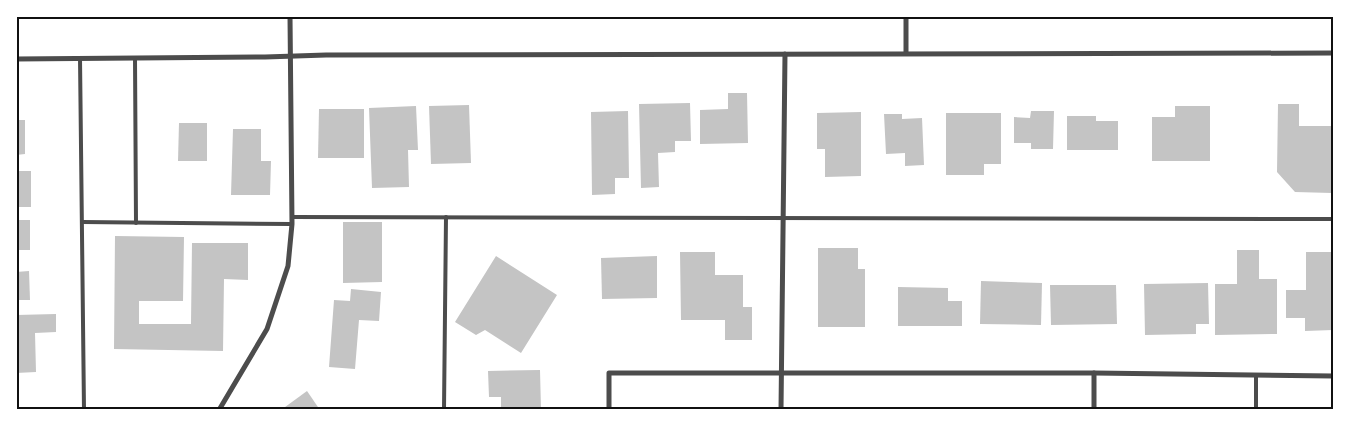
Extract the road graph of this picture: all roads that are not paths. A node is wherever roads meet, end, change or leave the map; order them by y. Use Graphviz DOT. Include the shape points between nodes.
graph roads {
  1 [pos="290,16"];
  2 [pos="906,16"];
  3 [pos="1333,52"];
  4 [pos="906,53"];
  5 [pos="785,54"];
  6 [pos="290,57"];
  7 [pos="80,58"];
  8 [pos="135,58"];
  9 [pos="16,59"];
  10 [pos="292,217"];
  11 [pos="446,217"];
  12 [pos="783,218"];
  13 [pos="1333,219"];
  14 [pos="82,222"];
  15 [pos="136,223"];
  16 [pos="292,224"];
  17 [pos="781,373"];
  18 [pos="1094,373"];
  19 [pos="1256,375"];
  20 [pos="1333,376"];
  21 [pos="84,410"];
  22 [pos="220,410"];
  23 [pos="444,410"];
  24 [pos="609,410"];
  25 [pos="781,410"];
  26 [pos="1094,410"];
  27 [pos="1256,410"];
  1 -- 6 [label="street"];
  2 -- 4 [label="street"];
  3 -- 4 [label="street"];
  4 -- 5 [label="street"];
  5 -- 6 [label="street"];
  5 -- 12 [label="street"];
  6 -- 8 [label="street"];
  6 -- 10 [label="street"];
  7 -- 8 [label="street"];
  7 -- 9 [label="street"];
  7 -- 14 [label="lane"];
  8 -- 15 [label="lane"];
  10 -- 11 [label="lane"];
  10 -- 16 [label="street"];
  11 -- 12 [label="lane"];
  11 -- 23 [label="lane"];
  12 -- 13 [label="lane"];
  12 -- 17 [label="street"];
  14 -- 15 [label="lane"];
  14 -- 21 [label="lane"];
  15 -- 16 [label="lane"];
  16 -- 22 [label="street" via="288,266 267,329"];
  17 -- 18 [label="street"];
  17 -- 24 [label="street" via="609,373"];
  17 -- 25 [label="street"];
  18 -- 19 [label="street"];
  18 -- 26 [label="street"];
  19 -- 20 [label="street"];
  19 -- 27 [label="lane"];
}
